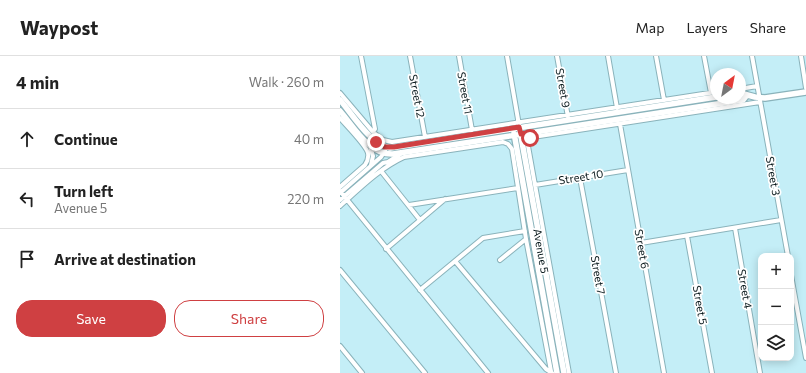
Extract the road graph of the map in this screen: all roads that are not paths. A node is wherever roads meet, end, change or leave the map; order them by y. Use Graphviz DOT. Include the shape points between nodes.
graph roads {
  1 [pos="361,56"];
  2 [pos="410,56"];
  3 [pos="459,56"];
  4 [pos="507,56"];
  5 [pos="557,56"];
  6 [pos="608,56"];
  7 [pos="656,56"];
  8 [pos="704,56"];
  9 [pos="752,56"];
  10 [pos="801,56"];
  11 [pos="757,86"];
  12 [pos="710,88"];
  13 [pos="746,88"];
  14 [pos="806,88"];
  15 [pos="806,92"];
  16 [pos="340,93"];
  17 [pos="710,93"];
  18 [pos="747,95"];
  19 [pos="710,98"];
  20 [pos="664,100"];
  21 [pos="759,100"];
  22 [pos="341,104"];
  23 [pos="616,108"];
  24 [pos="340,111"];
  25 [pos="340,118"];
  26 [pos="568,118"];
  27 [pos="630,120"];
  28 [pos="620,124"];
  29 [pos="517,126"];
  30 [pos="472,130"];
  31 [pos="373,132"];
  32 [pos="521,134"];
  33 [pos="533,135"];
  34 [pos="514,136"];
  35 [pos="425,137"];
  36 [pos="370,146"];
  37 [pos="388,147"];
  38 [pos="525,147"];
  39 [pos="403,153"];
  40 [pos="386,154"];
  41 [pos="383,163"];
  42 [pos="371,166"];
  43 [pos="628,170"];
  44 [pos="381,171"];
  45 [pos="580,178"];
  46 [pos="535,185"];
  47 [pos="518,188"];
  48 [pos="342,193"];
  49 [pos="446,198"];
  50 [pos="340,200"];
  51 [pos="409,205"];
  52 [pos="340,206"];
  53 [pos="420,220"];
  54 [pos="781,220"];
  55 [pos="735,228"];
  56 [pos="525,231"];
  57 [pos="687,236"];
  58 [pos="526,239"];
  59 [pos="641,244"];
  60 [pos="386,249"];
  61 [pos="787,253"];
  62 [pos="500,260"];
  63 [pos="455,261"];
  64 [pos="340,270"];
  65 [pos="794,289"];
  66 [pos="420,290"];
  67 [pos="340,346"];
  68 [pos="344,351"];
  69 [pos="340,354"];
  70 [pos="806,358"];
  71 [pos="553,372"];
  72 [pos="362,373"];
  73 [pos="425,373"];
  74 [pos="488,373"];
  75 [pos="564,373"];
  76 [pos="569,373"];
  77 [pos="616,373"];
  78 [pos="664,373"];
  79 [pos="712,373"];
  80 [pos="760,373"];
  1 -- 31 [label="street" via="375,129"];
  2 -- 35 [label="street, Street 12"];
  3 -- 30 [label="street, Street 11"];
  4 -- 29 [label="street"];
  5 -- 26 [label="street, Street 9"];
  6 -- 23 [label="street"];
  7 -- 20 [label="street"];
  8 -- 12 [label="street"];
  9 -- 11 [label="street"];
  10 -- 14 [label="street"];
  11 -- 13 [label="street"];
  11 -- 21 [label="street"];
  15 -- 21 [label="main road"];
  16 -- 31 [label="street"];
  17 -- 20 [label="street"];
  18 -- 21 [label="main road"];
  18 -- 27 [label="main road" via="743,100"];
  19 -- 26 [label="main road"];
  20 -- 23 [label="street"];
  21 -- 27 [label="street"];
  21 -- 54 [label="street, Street 3"];
  22 -- 37 [label="main road" via="370,136 379,144"];
  23 -- 26 [label="street"];
  24 -- 36 [label="main road"];
  25 -- 48 [label="street" via="366,149 368,156 367,162"];
  26 -- 29 [label="main road"];
  27 -- 28 [label="street"];
  27 -- 33 [label="main road"];
  28 -- 33 [label="street"];
  28 -- 43 [label="street, Street 6"];
  29 -- 30 [label="street"];
  29 -- 32 [label="main road, Avenue 5"];
  29 -- 34 [label="main road, Avenue 5"];
  29 -- 37 [label="main road"];
  30 -- 35 [label="street"];
  31 -- 35 [label="street" via="383,140 392,142"];
  32 -- 33 [label="main road"];
  32 -- 34 [label="main road"];
  32 -- 38 [label="main road, Avenue 5"];
  33 -- 38 [label="street"];
  34 -- 39 [label="main road"];
  34 -- 71 [label="main road, Avenue 5"];
  36 -- 40 [label="main road"];
  36 -- 42 [label="street"];
  37 -- 40 [label="street"];
  38 -- 46 [label="street"];
  38 -- 75 [label="main road, Avenue 5"];
  39 -- 40 [label="main road"];
  39 -- 41 [label="street"];
  40 -- 41 [label="street"];
  40 -- 42 [label="street"];
  41 -- 48 [label="street"];
  42 -- 48 [label="street"];
  43 -- 45 [label="street, Street 10"];
  43 -- 59 [label="street, Street 6"];
  44 -- 47 [label="street" via="397,160 410,156 506,142 511,146"];
  44 -- 48 [label="street"];
  44 -- 51 [label="street"];
  45 -- 46 [label="street, Street 10"];
  45 -- 77 [label="street, Street 7"];
  46 -- 76 [label="street"];
  47 -- 49 [label="street"];
  47 -- 56 [label="street"];
  48 -- 50 [label="street"];
  48 -- 52 [label="street"];
  48 -- 60 [label="street"];
  49 -- 51 [label="street"];
  49 -- 53 [label="street"];
  51 -- 53 [label="street"];
  53 -- 60 [label="street"];
  54 -- 55 [label="street"];
  54 -- 61 [label="street, Street 3"];
  55 -- 57 [label="street"];
  55 -- 80 [label="street, Street 4"];
  56 -- 58 [label="street"];
  56 -- 63 [label="street" via="483,238"];
  57 -- 59 [label="street"];
  57 -- 79 [label="street, Street 5"];
  58 -- 62 [label="street"];
  58 -- 71 [label="street"];
  59 -- 78 [label="street, Street 6"];
  60 -- 66 [label="street"];
  63 -- 66 [label="street"];
  63 -- 71 [label="street" via="546,369"];
  64 -- 73 [label="street"];
  65 -- 70 [label="street"];
  66 -- 74 [label="street"];
  67 -- 68 [label="street"];
  68 -- 69 [label="street"];
  68 -- 72 [label="street"];
}
